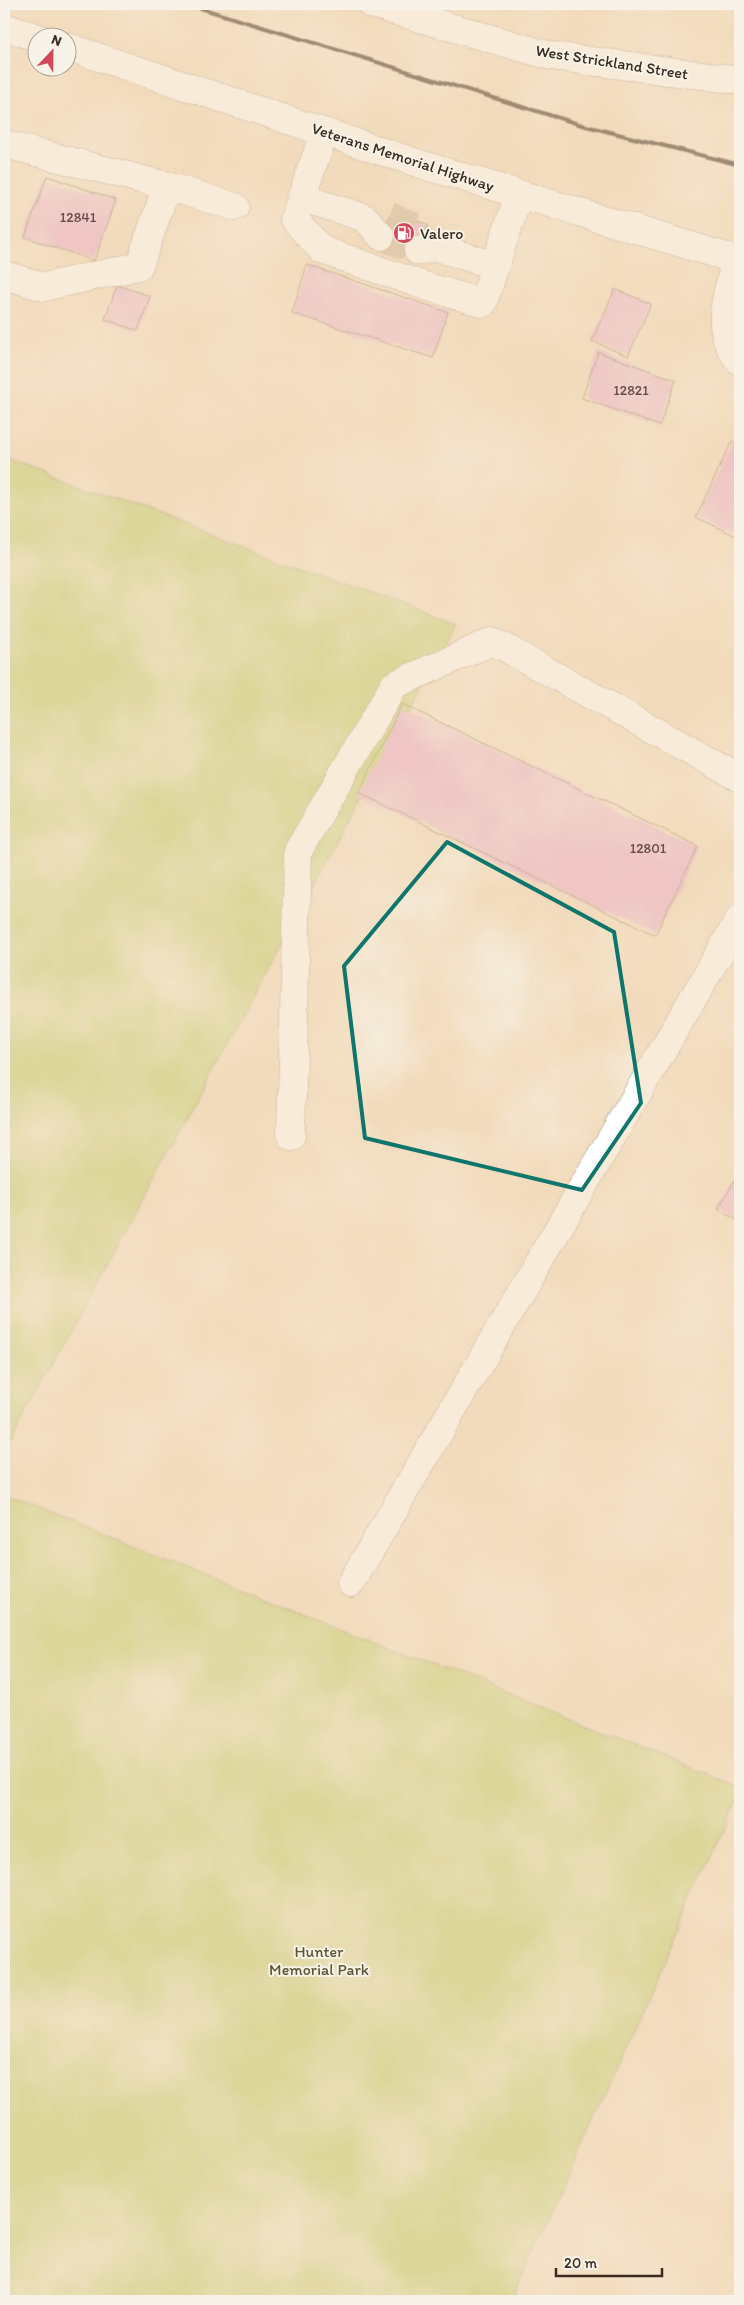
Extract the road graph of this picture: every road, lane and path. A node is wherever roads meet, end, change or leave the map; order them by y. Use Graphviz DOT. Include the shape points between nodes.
graph roads {
  1 [pos="371,4"];
  2 [pos="4,27"];
  3 [pos="28,35"];
  4 [pos="78,50"];
  5 [pos="740,80"];
  6 [pos="324,132"];
  7 [pos="4,144"];
  8 [pos="167,186"];
  9 [pos="519,194"];
  10 [pos="302,198"];
  11 [pos="235,207"];
  12 [pos="379,223"];
  13 [pos="426,243"];
  14 [pos="738,260"];
  15 [pos="495,266"];
  16 [pos="4,275"];
  17 [pos="740,361"];
  18 [pos="740,778"];
  19 [pos="740,918"];
  20 [pos="291,1136"];
  21 [pos="351,1583"];
  1 -- 5 [label="main road, West Strickland Street" via="551,56"];
  2 -- 3 [label="main road"];
  4 -- 6 [label="main road, Veterans Memorial Highway"];
  6 -- 9 [label="main road, Veterans Memorial Highway"];
  6 -- 10 [label="main road"];
  7 -- 8 [label="main road"];
  8 -- 11 [label="main road"];
  8 -- 16 [label="main road" via="139,266 44,287"];
  9 -- 14 [label="main road, Veterans Memorial Highway"];
  9 -- 15 [label="main road"];
  10 -- 12 [label="main road"];
  10 -- 15 [label="main road" via="294,220 322,250 483,303"];
  13 -- 15 [label="main road"];
  14 -- 17 [label="main road" via="724,305 726,341"];
  18 -- 20 [label="main road" via="493,641 394,685 298,851"];
  19 -- 21 [label="main road"];
}
